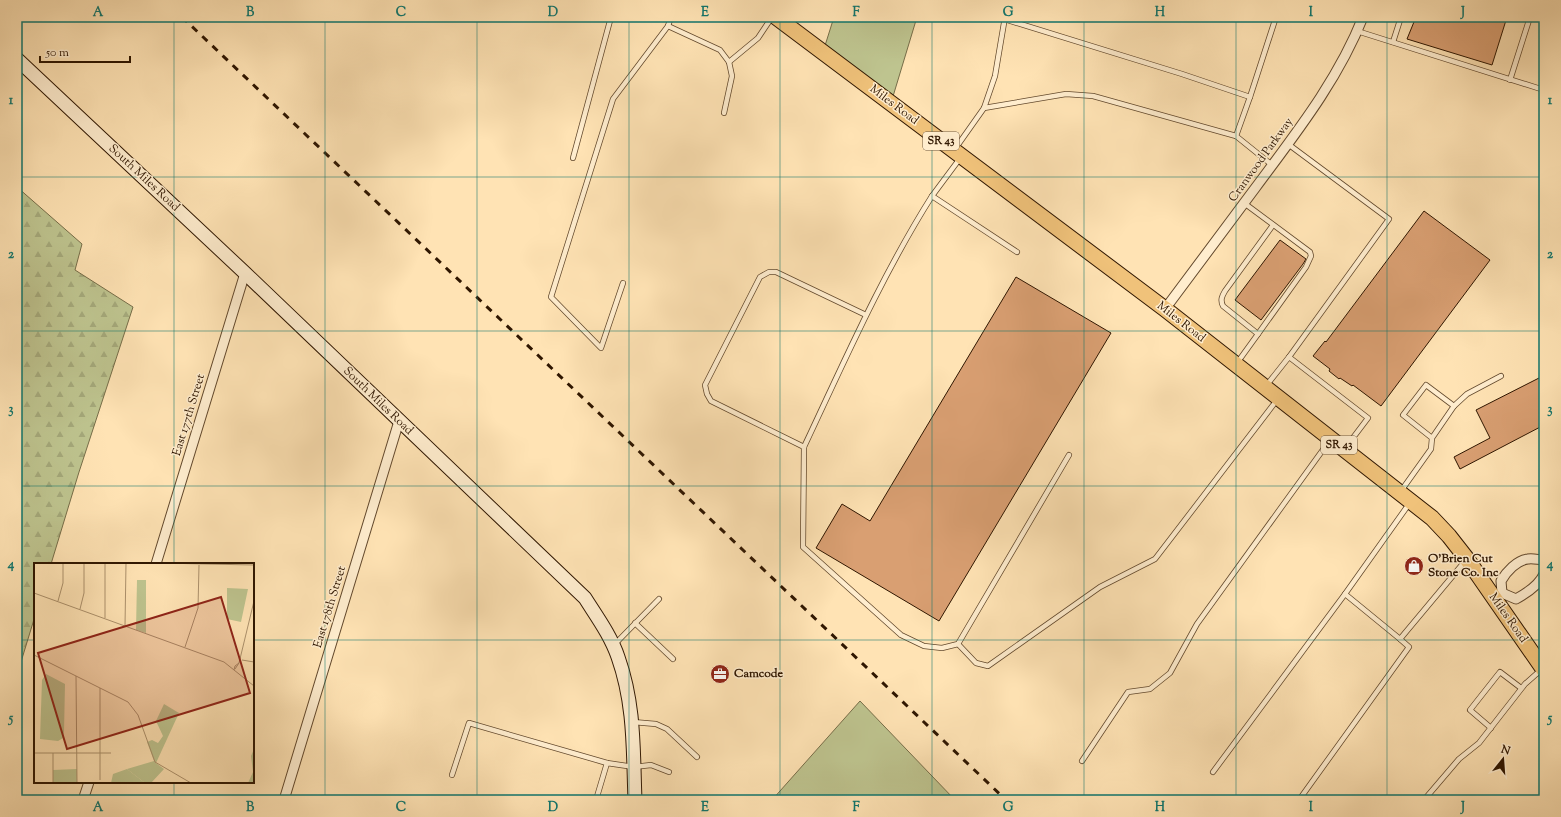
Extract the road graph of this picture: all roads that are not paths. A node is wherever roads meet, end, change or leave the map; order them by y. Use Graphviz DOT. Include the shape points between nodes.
graph roads {
  1 [pos="610,17"];
  2 [pos="671,17"];
  3 [pos="772,17"];
  4 [pos="776,17"];
  5 [pos="1276,17"];
  6 [pos="1363,17"];
  7 [pos="1401,17"];
  8 [pos="1530,17"];
  9 [pos="1004,18"];
  10 [pos="668,26"];
  11 [pos="1357,32"];
  12 [pos="1393,42"];
  13 [pos="17,58"];
  14 [pos="729,62"];
  15 [pos="1510,80"];
  16 [pos="1544,90"];
  17 [pos="1250,97"];
  18 [pos="984,108"];
  19 [pos="724,113"];
  20 [pos="1236,136"];
  21 [pos="1288,144"];
  22 [pos="958,153"];
  23 [pos="573,158"];
  24 [pos="1272,165"];
  25 [pos="932,196"];
  26 [pos="1244,203"];
  27 [pos="1273,225"];
  28 [pos="1017,252"];
  29 [pos="245,273"];
  30 [pos="623,283"];
  31 [pos="1165,309"];
  32 [pos="866,315"];
  33 [pos="1258,334"];
  34 [pos="1289,357"];
  35 [pos="1236,364"];
  36 [pos="1501,376"];
  37 [pos="1265,387"];
  38 [pos="1279,397"];
  39 [pos="1454,406"];
  40 [pos="399,422"];
  41 [pos="1331,438"];
  42 [pos="1432,438"];
  43 [pos="804,447"];
  44 [pos="1345,449"];
  45 [pos="1069,455"];
  46 [pos="1406,497"];
  47 [pos="1467,559"];
  48 [pos="1544,560"];
  49 [pos="156,563"];
  50 [pos="1544,574"];
  51 [pos="1345,594"];
  52 [pos="1499,596"];
  53 [pos="659,599"];
  54 [pos="635,624"];
  55 [pos="1400,638"];
  56 [pos="958,644"];
  57 [pos="613,646"];
  58 [pos="673,658"];
  59 [pos="1544,669"];
  60 [pos="1521,688"];
  61 [pos="633,722"];
  62 [pos="1491,728"];
  63 [pos="697,757"];
  64 [pos="1082,761"];
  65 [pos="608,763"];
  66 [pos="634,767"];
  67 [pos="669,772"];
  68 [pos="1213,772"];
  69 [pos="452,775"];
  70 [pos="89,783"];
  71 [pos="83,800"];
  72 [pos="284,800"];
  73 [pos="596,800"];
  74 [pos="635,800"];
  75 [pos="1298,800"];
  76 [pos="1424,800"];
  1 -- 23 [label="lane"];
  2 -- 10 [label="lane"];
  3 -- 14 [label="lane" via="758,38"];
  4 -- 22 [label="main road, Miles Road / SR 43"];
  5 -- 17 [label="lane"];
  6 -- 11 [label="street, Cranwood Parkway"];
  7 -- 12 [label="lane"];
  8 -- 15 [label="lane"];
  9 -- 17 [label="lane"];
  9 -- 18 [label="lane" via="996,76"];
  10 -- 14 [label="lane" via="720,50"];
  10 -- 30 [label="lane" via="612,99 551,297 601,348"];
  11 -- 12 [label="lane"];
  11 -- 21 [label="street, Cranwood Parkway" via="1334,77"];
  12 -- 15 [label="lane"];
  13 -- 29 [label="street, South Miles Road"];
  14 -- 19 [label="lane" via="732,76"];
  15 -- 16 [label="lane"];
  17 -- 20 [label="lane"];
  18 -- 20 [label="lane" via="1066,94 1093,96"];
  18 -- 22 [label="lane"];
  20 -- 24 [label="lane"];
  21 -- 24 [label="street, Cranwood Parkway"];
  21 -- 34 [label="lane" via="1388,218"];
  22 -- 25 [label="lane"];
  22 -- 31 [label="main road, Miles Road / SR 43"];
  24 -- 26 [label="street, Cranwood Parkway"];
  25 -- 28 [label="lane"];
  25 -- 32 [label="lane"];
  26 -- 27 [label="lane"];
  26 -- 31 [label="street, Cranwood Parkway"];
  27 -- 33 [label="lane" via="1222,297 1224,306"];
  27 -- 33 [label="lane" via="1310,252 1311,256 1306,267"];
  29 -- 40 [label="street, South Miles Road"];
  29 -- 49 [label="street, East 177th Street"];
  31 -- 35 [label="main road, Miles Road / SR 43"];
  32 -- 43 [label="lane"];
  32 -- 43 [label="lane" via="776,272 764,274 760,277 705,385 711,401"];
  33 -- 35 [label="lane"];
  34 -- 37 [label="lane"];
  34 -- 44 [label="lane" via="1368,418"];
  35 -- 37 [label="main road, Miles Road / SR 43"];
  36 -- 39 [label="lane" via="1467,394"];
  37 -- 38 [label="main road, Miles Road / SR 43"];
  38 -- 41 [label="main road, Miles Road / SR 43"];
  38 -- 56 [label="lane" via="1155,559 1100,587 988,666 976,662"];
  39 -- 42 [label="lane"];
  39 -- 42 [label="lane" via="1426,385 1403,415"];
  40 -- 57 [label="street, South Miles Road" via="585,598"];
  40 -- 72 [label="street, East 178th Street"];
  41 -- 44 [label="main road, Miles Road / SR 43"];
  41 -- 64 [label="lane" via="1197,624 1170,674 1150,689 1128,692"];
  42 -- 46 [label="lane" via="1431,448"];
  43 -- 56 [label="lane" via="803,547 900,635 924,646 942,648"];
  44 -- 46 [label="main road, Miles Road / SR 43"];
  45 -- 56 [label="lane"];
  46 -- 47 [label="main road, Miles Road / SR 43" via="1440,525"];
  46 -- 51 [label="lane"];
  47 -- 52 [label="main road, Miles Road / SR 43"];
  47 -- 55 [label="lane"];
  48 -- 52 [label="street" via="1528,559 1511,568 1501,581"];
  50 -- 52 [label="street" via="1537,584 1516,599"];
  51 -- 55 [label="lane"];
  51 -- 68 [label="lane"];
  52 -- 59 [label="main road, Miles Road / SR 43"];
  53 -- 54 [label="lane"];
  54 -- 57 [label="lane"];
  54 -- 58 [label="lane"];
  55 -- 75 [label="lane" via="1409,647"];
  57 -- 61 [label="street, South Miles Road" via="628,690"];
  59 -- 60 [label="lane"];
  60 -- 62 [label="lane"];
  60 -- 62 [label="lane" via="1500,672 1470,710"];
  61 -- 63 [label="lane" via="656,724 667,729"];
  61 -- 66 [label="street, South Miles Road"];
  62 -- 76 [label="lane" via="1479,743 1459,759"];
  65 -- 66 [label="lane"];
  65 -- 69 [label="lane" via="469,723"];
  65 -- 73 [label="lane"];
  66 -- 67 [label="lane" via="651,764"];
  66 -- 74 [label="street, South Miles Road"];
  70 -- 71 [label="street"];
}
